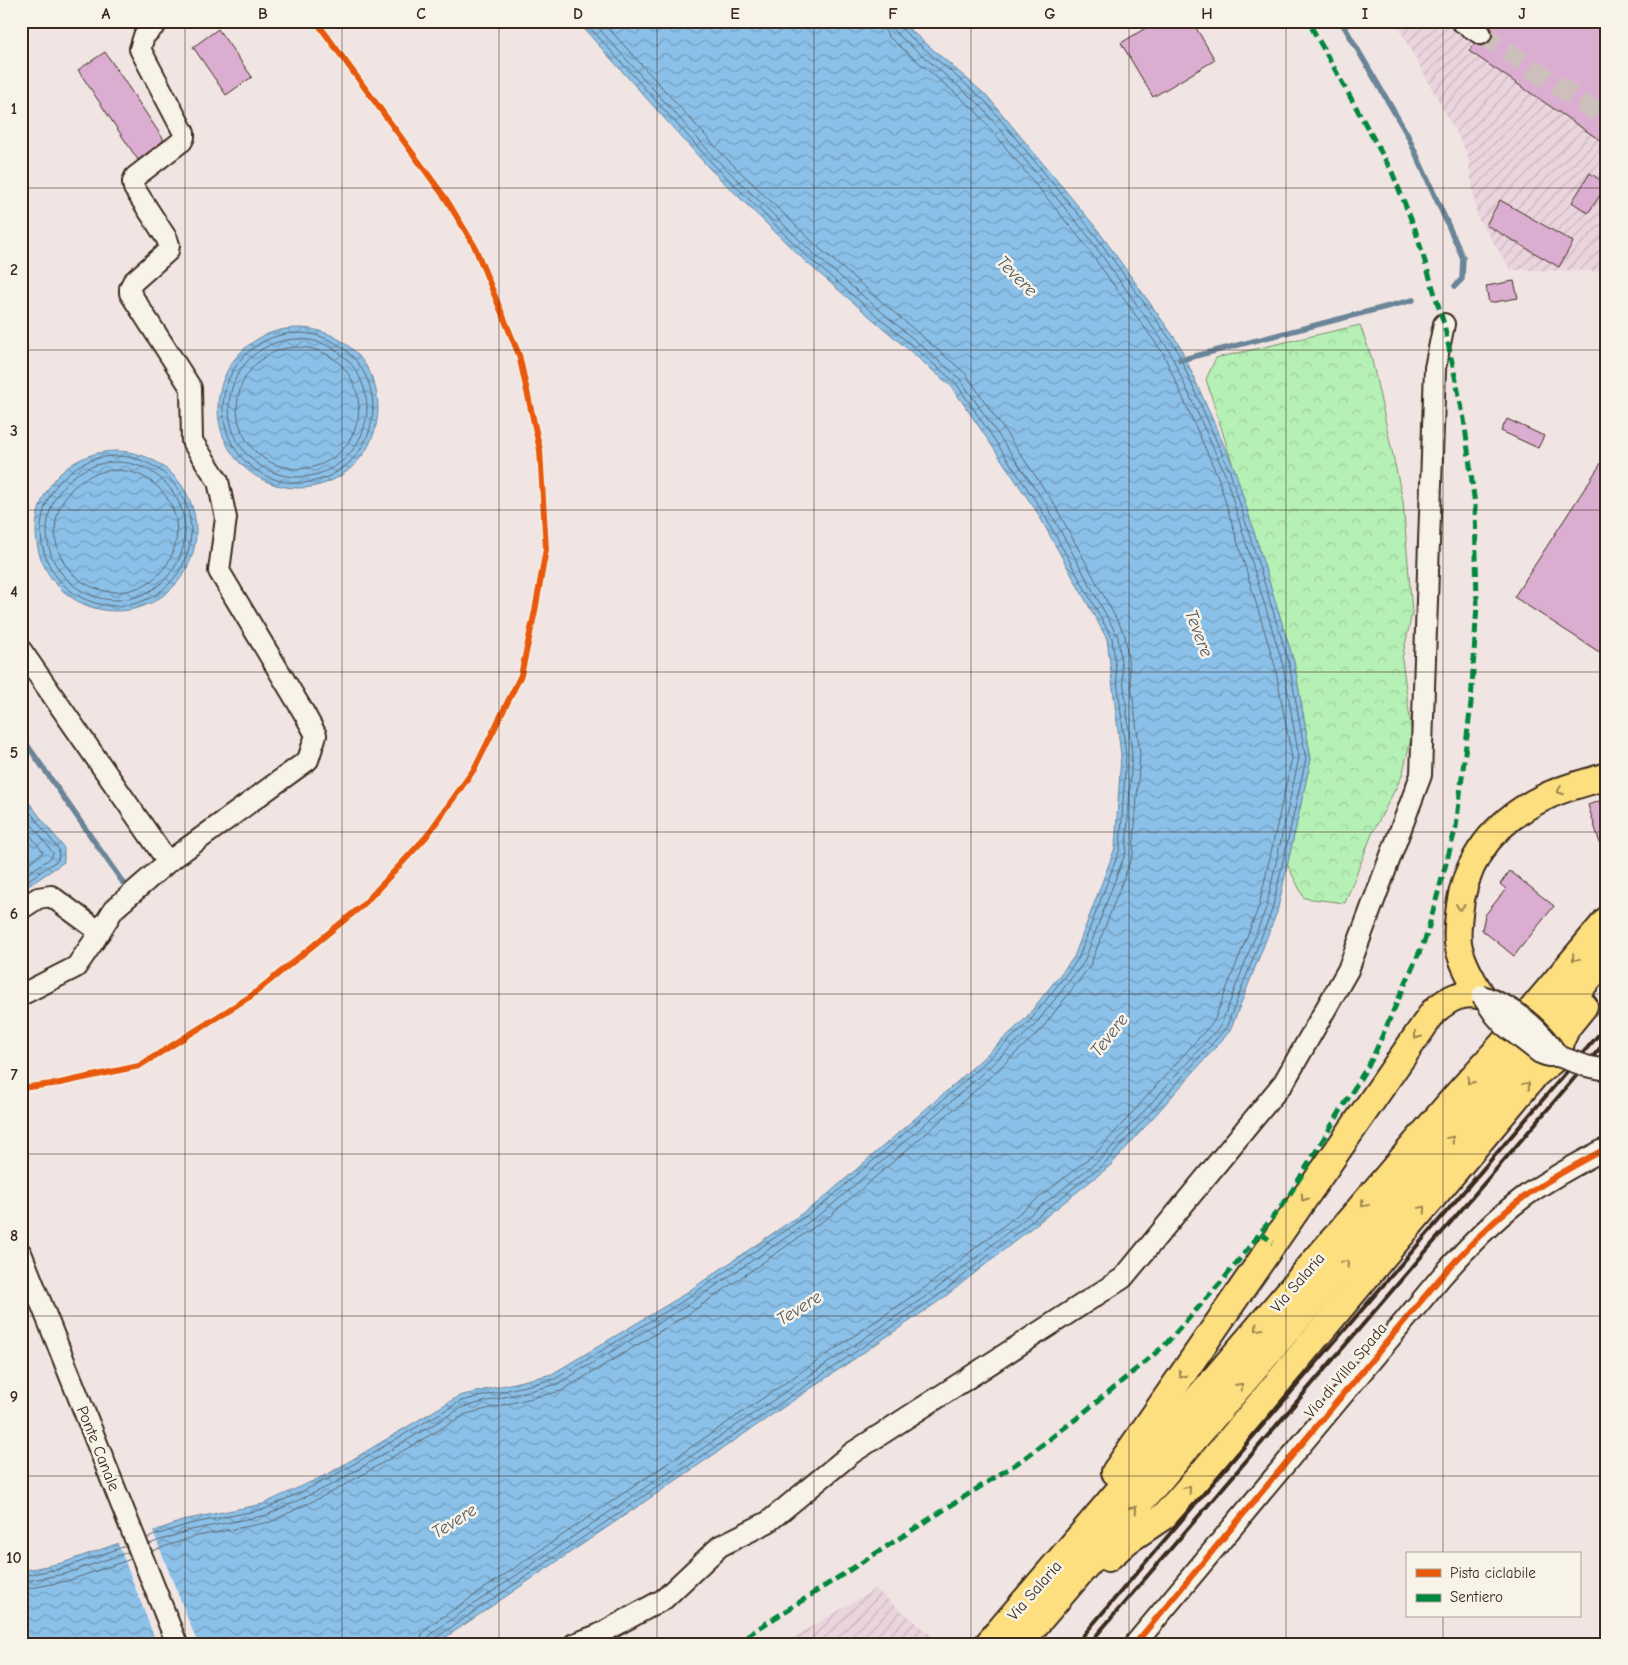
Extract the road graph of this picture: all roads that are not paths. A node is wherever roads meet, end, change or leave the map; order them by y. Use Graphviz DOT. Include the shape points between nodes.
graph roads {
  1 [pos="158,21"];
  2 [pos="1461,21"];
  3 [pos="1481,34"];
  4 [pos="1444,324"];
  5 [pos="21,650"];
  6 [pos="1607,776"];
  7 [pos="168,862"];
  8 [pos="21,910"];
  9 [pos="1607,920"];
  10 [pos="100,932"];
  11 [pos="1458,948"];
  12 [pos="1607,957"];
  13 [pos="1607,980"];
  14 [pos="21,995"];
  15 [pos="1482,996"];
  16 [pos="1434,1011"];
  17 [pos="1558,1056"];
  18 [pos="1607,1070"];
  19 [pos="1607,1148"];
  20 [pos="21,1253"];
  21 [pos="1050,1571"];
  22 [pos="1046,1613"];
  23 [pos="177,1644"];
  24 [pos="574,1644"];
  25 [pos="988,1644"];
  26 [pos="1019,1644"];
  27 [pos="1135,1644"];
  1 -- 7 [label="street" via="144,36 140,49 184,137 133,182 169,245 168,251 133,282 130,293 191,388 192,441 218,481 226,518 219,571 316,735 308,760"];
  2 -- 3 [label="street"];
  4 -- 24 [label="street" via="1434,368 1421,775 1348,970 1284,1082 1123,1278 852,1454 768,1522 720,1546 664,1598 598,1635"];
  5 -- 7 [label="street"];
  6 -- 11 [label="main road, one-way" via="1546,796 1518,813 1490,838 1474,860 1464,883"];
  7 -- 10 [label="street" via="114,909"];
  8 -- 10 [label="street" via="38,898 50,896"];
  9 -- 21 [label="main road, Via Salaria, one-way"];
  10 -- 14 [label="street" via="76,967"];
  11 -- 15 [label="main road"];
  11 -- 16 [label="main road"];
  22 -- 12 [label="main road, Via Salaria, one-way"];
  13 -- 17 [label="main road" via="1567,1027"];
  15 -- 16 [label="main road" via="1462,994"];
  15 -- 17 [label="street, bridge" via="1516,1012 1541,1034"];
  16 -- 21 [label="main road, one-way" via="1147,1425"];
  17 -- 18 [label="street, bridge"];
  22 -- 17 [label="main road, one-way" via="1128,1541 1164,1516 1536,1074"];
  19 -- 27 [label="street, Via di Villa Spada" via="1524,1197 1466,1249"];
  20 -- 23 [label="street, Ponte Canale"];
  21 -- 25 [label="main road, Via Salaria"];
  22 -- 26 [label="main road, Via Salaria"];
}
